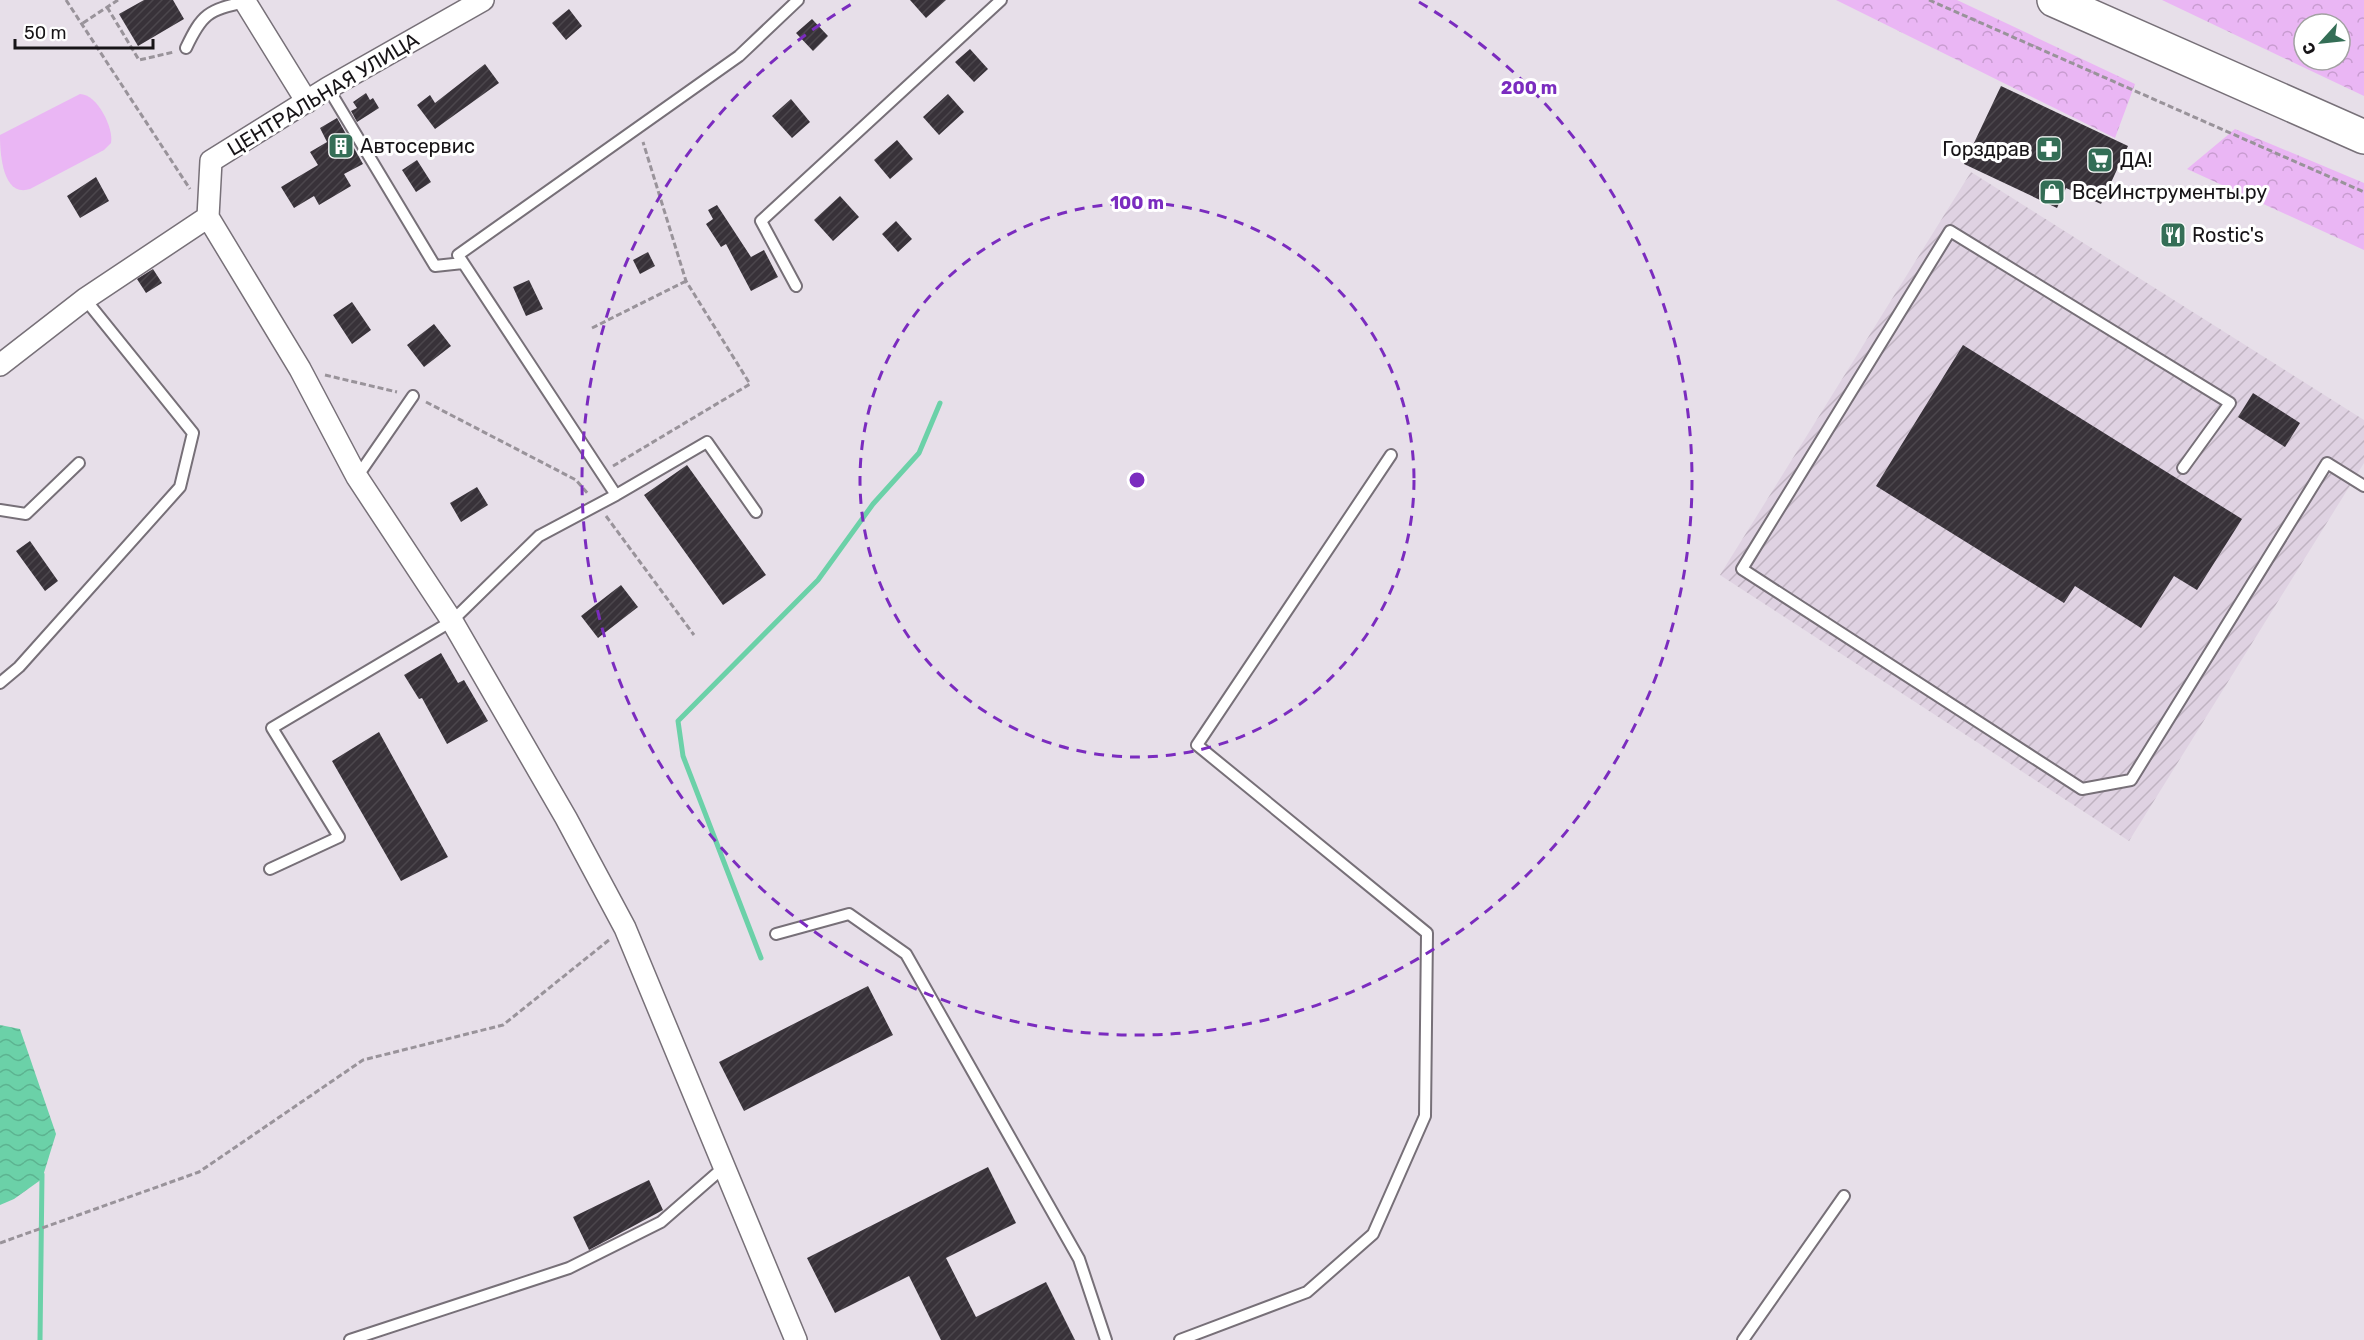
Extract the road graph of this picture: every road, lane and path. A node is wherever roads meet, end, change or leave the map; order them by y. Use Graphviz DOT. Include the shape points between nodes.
graph roads {
  1 [pos="66,0"];
  2 [pos="118,0"];
  3 [pos="483,0"];
  4 [pos="798,0"];
  5 [pos="1001,0"];
  6 [pos="1929,0"];
  7 [pos="2054,0"];
  8 [pos="245,1"];
  9 [pos="107,7"];
  10 [pos="83,23"];
  11 [pos="186,48"];
  12 [pos="328,88"];
  13 [pos="307,102"];
  14 [pos="639,129"];
  15 [pos="2364,137"];
  16 [pos="2364,192"];
  17 [pos="208,217"];
  18 [pos="463,262"];
  19 [pos="686,281"];
  20 [pos="796,286"];
  21 [pos="85,299"];
  22 [pos="592,328"];
  23 [pos="0,365"];
  24 [pos="300,369"];
  25 [pos="414,396"];
  26 [pos="1391,455"];
  27 [pos="79,463"];
  28 [pos="2183,468"];
  29 [pos="602,473"];
  30 [pos="357,477"];
  31 [pos="2364,486"];
  32 [pos="616,495"];
  33 [pos="597,504"];
  34 [pos="0,510"];
  35 [pos="756,512"];
  36 [pos="452,621"];
  37 [pos="694,635"];
  38 [pos="0,682"];
  39 [pos="270,869"];
  40 [pos="625,928"];
  41 [pos="776,934"];
  42 [pos="724,1167"];
  43 [pos="1844,1196"];
  44 [pos="0,1243"];
  45 [pos="350,1340"];
  46 [pos="796,1340"];
  47 [pos="1106,1340"];
  48 [pos="1180,1340"];
  49 [pos="1743,1340"];
  1 -- 10 [label="path"];
  2 -- 9 [label="path"];
  3 -- 12 [label="street, ЦЕНТРАЛЬНАЯ УЛИЦА"];
  4 -- 14 [label="lane" via="739,56"];
  5 -- 20 [label="lane" via="761,221"];
  6 -- 16 [label="path"];
  7 -- 15 [label="main road"];
  8 -- 11 [label="lane" via="221,7 200,20"];
  8 -- 13 [label="street"];
  9 -- 10 [label="path"];
  9 -- 11 [label="path" via="140,60"];
  10 -- 17 [label="path"];
  12 -- 13 [label="street, ЦЕНТРАЛЬНАЯ УЛИЦА"];
  12 -- 18 [label="lane" via="435,266"];
  13 -- 17 [label="street, ЦЕНТРАЛЬНАЯ УЛИЦА" via="211,161"];
  14 -- 18 [label="lane" via="458,255"];
  14 -- 19 [label="path"];
  17 -- 21 [label="street"];
  17 -- 24 [label="street"];
  18 -- 29 [label="lane"];
  19 -- 22 [label="path"];
  19 -- 29 [label="path" via="750,384"];
  21 -- 23 [label="street"];
  21 -- 38 [label="lane" via="193,433 180,487 19,667"];
  24 -- 25 [label="path"];
  24 -- 30 [label="street"];
  25 -- 30 [label="lane"];
  25 -- 33 [label="path" via="576,480"];
  26 -- 48 [label="lane" via="1197,745 1427,933 1425,1116 1373,1234 1307,1292"];
  27 -- 34 [label="lane" via="26,514"];
  28 -- 31 [label="lane" via="2230,403 1950,231 1742,569 2082,789 2131,780 2327,463"];
  29 -- 32 [label="lane"];
  30 -- 36 [label="street"];
  32 -- 33 [label="lane"];
  32 -- 35 [label="lane" via="707,442"];
  33 -- 36 [label="lane" via="539,536"];
  33 -- 37 [label="path"];
  36 -- 39 [label="lane" via="272,728 339,837"];
  36 -- 40 [label="street"];
  40 -- 42 [label="street"];
  40 -- 44 [label="path" via="503,1025 363,1060 199,1172"];
  41 -- 47 [label="lane" via="849,914 906,954 1079,1259"];
  42 -- 45 [label="lane" via="661,1222 569,1268"];
  42 -- 46 [label="street"];
  43 -- 49 [label="lane"];
}
